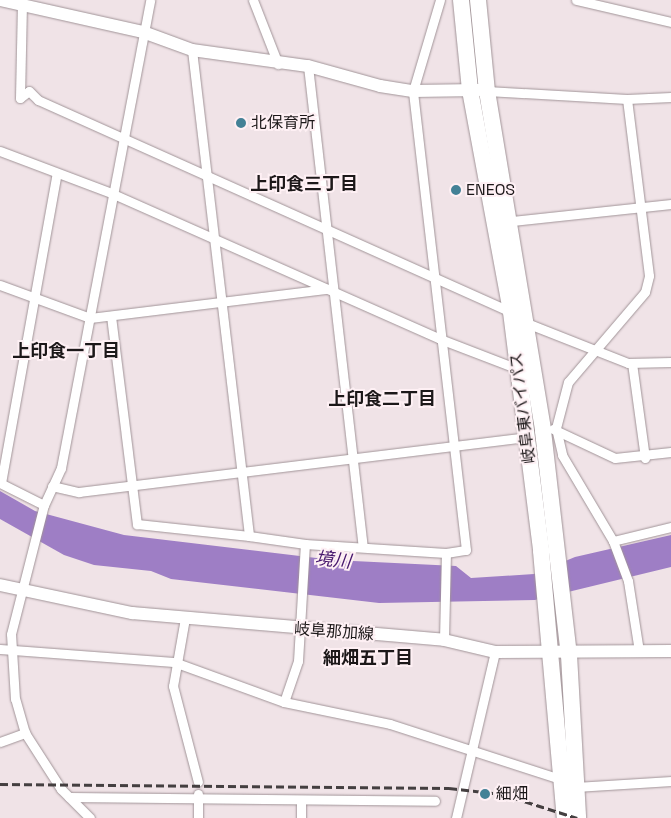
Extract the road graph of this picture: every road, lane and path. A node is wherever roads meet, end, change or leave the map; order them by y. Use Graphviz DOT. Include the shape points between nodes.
graph roads {
  1 [pos="0,0"];
  2 [pos="150,0"];
  3 [pos="253,0"];
  4 [pos="440,0"];
  5 [pos="461,0"];
  6 [pos="478,0"];
  7 [pos="576,0"];
  8 [pos="22,2"];
  9 [pos="671,22"];
  10 [pos="143,32"];
  11 [pos="192,50"];
  12 [pos="278,64"];
  13 [pos="308,66"];
  14 [pos="470,90"];
  15 [pos="413,91"];
  16 [pos="487,91"];
  17 [pos="671,97"];
  18 [pos="626,99"];
  19 [pos="123,138"];
  20 [pos="0,150"];
  21 [pos="57,173"];
  22 [pos="207,173"];
  23 [pos="111,193"];
  24 [pos="671,204"];
  25 [pos="640,207"];
  26 [pos="512,221"];
  27 [pos="329,232"];
  28 [pos="214,237"];
  29 [pos="434,280"];
  30 [pos="0,285"];
  31 [pos="331,291"];
  32 [pos="35,298"];
  33 [pos="222,304"];
  34 [pos="511,312"];
  35 [pos="111,316"];
  36 [pos="90,318"];
  37 [pos="529,324"];
  38 [pos="440,339"];
  39 [pos="594,353"];
  40 [pos="671,362"];
  41 [pos="632,363"];
  42 [pos="518,369"];
  43 [pos="549,429"];
  44 [pos="526,438"];
  45 [pos="454,446"];
  46 [pos="671,452"];
  47 [pos="645,458"];
  48 [pos="352,459"];
  49 [pos="242,473"];
  50 [pos="133,482"];
  51 [pos="1,483"];
  52 [pos="52,486"];
  53 [pos="43,507"];
  54 [pos="671,527"];
  55 [pos="249,536"];
  56 [pos="614,542"];
  57 [pos="305,544"];
  58 [pos="548,544"];
  59 [pos="364,547"];
  60 [pos="446,553"];
  61 [pos="0,585"];
  62 [pos="25,594"];
  63 [pos="186,618"];
  64 [pos="298,630"];
  65 [pos="444,640"];
  66 [pos="12,648"];
  67 [pos="0,649"];
  68 [pos="639,651"];
  69 [pos="671,651"];
  70 [pos="495,652"];
  71 [pos="550,655"];
  72 [pos="569,655"];
  73 [pos="174,662"];
  74 [pos="284,702"];
  75 [pos="25,733"];
  76 [pos="0,742"];
  77 [pos="471,747"];
  78 [pos="198,782"];
  79 [pos="671,782"];
  80 [pos="569,783"];
  81 [pos="69,797"];
  82 [pos="198,797"];
  83 [pos="435,801"];
  84 [pos="301,802"];
  85 [pos="90,818"];
  86 [pos="198,818"];
  87 [pos="301,818"];
  88 [pos="456,818"];
  89 [pos="565,818"];
  90 [pos="578,818"];
  1 -- 8 [label="main road"];
  2 -- 10 [label="street"];
  3 -- 12 [label="street"];
  4 -- 15 [label="street"];
  5 -- 14 [label="highway, 岐阜東バイパス"];
  6 -- 16 [label="highway, 岐阜東バイパス"];
  7 -- 9 [label="street"];
  8 -- 10 [label="main road"];
  8 -- 19 [label="street" via="20,98 29,92"];
  10 -- 11 [label="main road"];
  10 -- 19 [label="street"];
  11 -- 12 [label="main road"];
  11 -- 22 [label="street"];
  12 -- 13 [label="main road"];
  13 -- 15 [label="main road"];
  13 -- 27 [label="street"];
  14 -- 15 [label="main road"];
  14 -- 16 [label="main road"];
  14 -- 34 [label="highway, 岐阜東バイパス"];
  15 -- 29 [label="street"];
  16 -- 18 [label="street"];
  16 -- 26 [label="highway, 岐阜東バイパス"];
  17 -- 18 [label="street"];
  18 -- 25 [label="street"];
  19 -- 22 [label="street"];
  19 -- 23 [label="street"];
  20 -- 21 [label="street"];
  21 -- 23 [label="street"];
  21 -- 32 [label="street"];
  22 -- 27 [label="street"];
  22 -- 28 [label="street"];
  23 -- 28 [label="street"];
  23 -- 36 [label="street"];
  24 -- 25 [label="street"];
  25 -- 26 [label="street"];
  25 -- 39 [label="street" via="649,276 645,292"];
  26 -- 37 [label="highway, 岐阜東バイパス"];
  27 -- 29 [label="street"];
  27 -- 31 [label="street"];
  28 -- 31 [label="street"];
  28 -- 33 [label="street"];
  29 -- 34 [label="street"];
  29 -- 38 [label="street"];
  30 -- 32 [label="street"];
  31 -- 33 [label="street"];
  31 -- 38 [label="street"];
  31 -- 48 [label="street"];
  32 -- 36 [label="street"];
  32 -- 51 [label="street"];
  33 -- 35 [label="street"];
  33 -- 49 [label="street"];
  34 -- 42 [label="highway, 岐阜東バイパス"];
  35 -- 36 [label="street"];
  35 -- 50 [label="street"];
  36 -- 52 [label="street" via="60,468"];
  37 -- 39 [label="street"];
  37 -- 43 [label="highway, 岐阜東バイパス"];
  38 -- 42 [label="street"];
  38 -- 45 [label="street"];
  39 -- 41 [label="street"];
  39 -- 43 [label="street" via="568,382"];
  40 -- 41 [label="street"];
  41 -- 47 [label="street"];
  42 -- 44 [label="highway, 岐阜東バイパス"];
  43 -- 47 [label="street" via="615,458"];
  43 -- 56 [label="street"];
  43 -- 58 [label="highway, 岐阜東バイパス"];
  44 -- 45 [label="street"];
  44 -- 58 [label="highway, 岐阜東バイパス"];
  45 -- 48 [label="street"];
  45 -- 60 [label="street" via="466,550"];
  46 -- 47 [label="street"];
  48 -- 49 [label="street"];
  48 -- 59 [label="street"];
  49 -- 50 [label="street"];
  49 -- 55 [label="street"];
  50 -- 52 [label="street" via="79,492"];
  50 -- 55 [label="street" via="137,524"];
  51 -- 53 [label="street"];
  52 -- 53 [label="street"];
  53 -- 62 [label="street" via="32,546"];
  54 -- 56 [label="street"];
  55 -- 57 [label="street"];
  56 -- 68 [label="street" via="628,581"];
  57 -- 59 [label="street"];
  57 -- 64 [label="street"];
  58 -- 71 [label="highway, 岐阜東バイパス" via="546,606"];
  58 -- 72 [label="highway, 岐阜東バイパス" via="563,602"];
  59 -- 60 [label="street"];
  60 -- 65 [label="street"];
  61 -- 62 [label="main road, 岐阜那加線"];
  62 -- 63 [label="main road, 岐阜那加線"];
  62 -- 66 [label="street" via="11,634"];
  63 -- 64 [label="main road, 岐阜那加線"];
  63 -- 73 [label="street"];
  64 -- 65 [label="main road, 岐阜那加線"];
  64 -- 74 [label="street" via="298,661"];
  65 -- 70 [label="main road, 岐阜那加線"];
  66 -- 67 [label="street"];
  66 -- 73 [label="street"];
  66 -- 75 [label="street" via="15,699"];
  68 -- 69 [label="main road, 岐阜那加線"];
  68 -- 72 [label="main road, 岐阜那加線"];
  70 -- 71 [label="main road, 岐阜那加線"];
  70 -- 77 [label="street"];
  71 -- 72 [label="main road, 岐阜那加線"];
  71 -- 80 [label="highway, 岐阜東バイパス"];
  72 -- 80 [label="highway, 岐阜東バイパス"];
  73 -- 74 [label="street"];
  73 -- 78 [label="street" via="173,686"];
  74 -- 77 [label="street" via="367,718"];
  75 -- 76 [label="street"];
  75 -- 81 [label="street"];
  77 -- 80 [label="street"];
  77 -- 88 [label="street"];
  79 -- 80 [label="street"];
  80 -- 89 [label="highway, 岐阜東バイパス"];
  80 -- 90 [label="highway, 岐阜東バイパス"];
  81 -- 82 [label="street"];
  81 -- 85 [label="street"];
  82 -- 84 [label="street"];
  82 -- 86 [label="street"];
  83 -- 84 [label="street"];
  84 -- 87 [label="street"];
}
